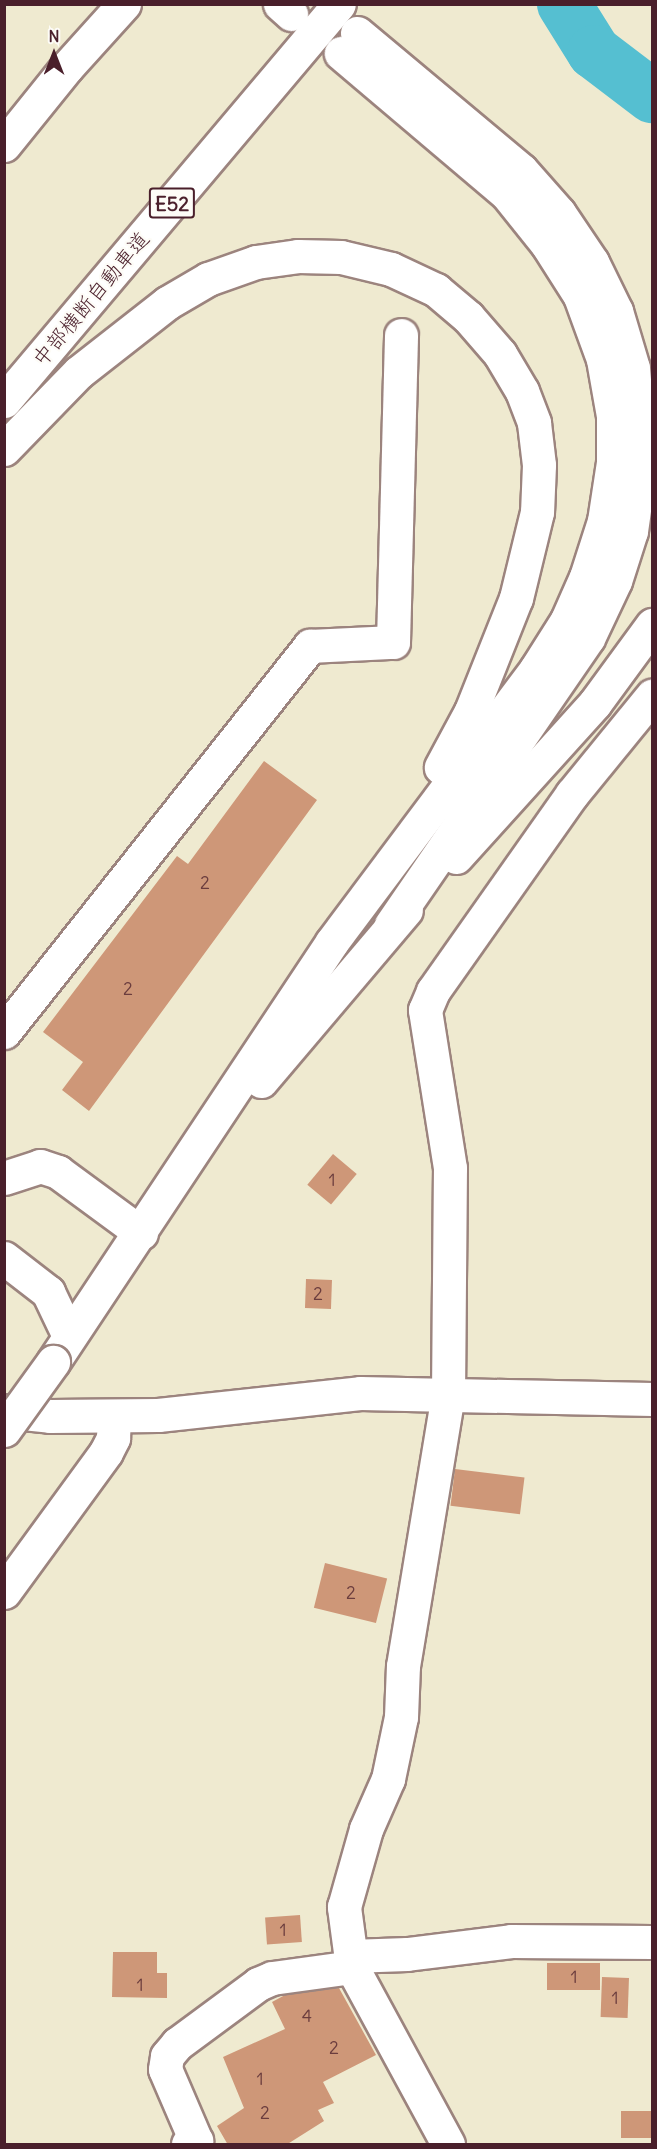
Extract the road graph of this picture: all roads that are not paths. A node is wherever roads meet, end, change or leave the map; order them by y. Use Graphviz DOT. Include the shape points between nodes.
graph roads {
  1 [pos="124,4"];
  2 [pos="339,4"];
  3 [pos="4,145"];
  4 [pos="401,335"];
  5 [pos="4,401"];
  6 [pos="4,449"];
  7 [pos="652,626"];
  8 [pos="652,696"];
  9 [pos="365,895"];
  10 [pos="391,925"];
  11 [pos="4,1032"];
  12 [pos="4,1178"];
  13 [pos="141,1233"];
  14 [pos="4,1258"];
  15 [pos="61,1349"];
  16 [pos="448,1395"];
  17 [pos="652,1399"];
  18 [pos="4,1411"];
  19 [pos="114,1417"];
  20 [pos="4,1430"];
  21 [pos="4,1592"];
  22 [pos="652,1942"];
  23 [pos="351,1962"];
  24 [pos="188,2145"];
  25 [pos="448,2145"];
  1 -- 3 [label="main road"];
  2 -- 5 [label="main road, 中部横断自動車道 / E52"];
  4 -- 11 [label="main road" via="393,642 310,646"];
  6 -- 9 [label="main road" via="79,372 167,303 208,279 256,262 298,256 341,257 391,269 436,290 468,317 500,354 522,391 534,423 537,512 528,557 497,651 471,711 430,789"];
  7 -- 10 [label="main road" via="588,711 488,825"];
  8 -- 16 [label="main road" via="572,794 426,1003 450,1168"];
  9 -- 10 [label="main road" via="536,669 567,620 604,521 613,462 613,416 603,358 580,296 547,244 507,194 349,43 521,170 558,213 592,262 616,311 633,368 641,461 631,531 615,581 588,638"];
  9 -- 13 [label="main road"];
  10 -- 13 [label="main road"];
  12 -- 13 [label="main road" via="40,1166 58,1172"];
  13 -- 15 [label="main road"];
  14 -- 15 [label="main road" via="48,1292"];
  15 -- 20 [label="main road, bridge"];
  16 -- 17 [label="main road"];
  16 -- 19 [label="main road" via="348,1394 216,1411"];
  16 -- 23 [label="main road" via="403,1666 401,1717 388,1779 366,1829 344,1907"];
  18 -- 19 [label="main road"];
  19 -- 21 [label="main road" via="113,1438 106,1452"];
  22 -- 23 [label="main road" via="511,1941"];
  23 -- 24 [label="main road" via="258,1984 177,2044 167,2056 165,2069 196,2141"];
  23 -- 25 [label="main road"];
}
